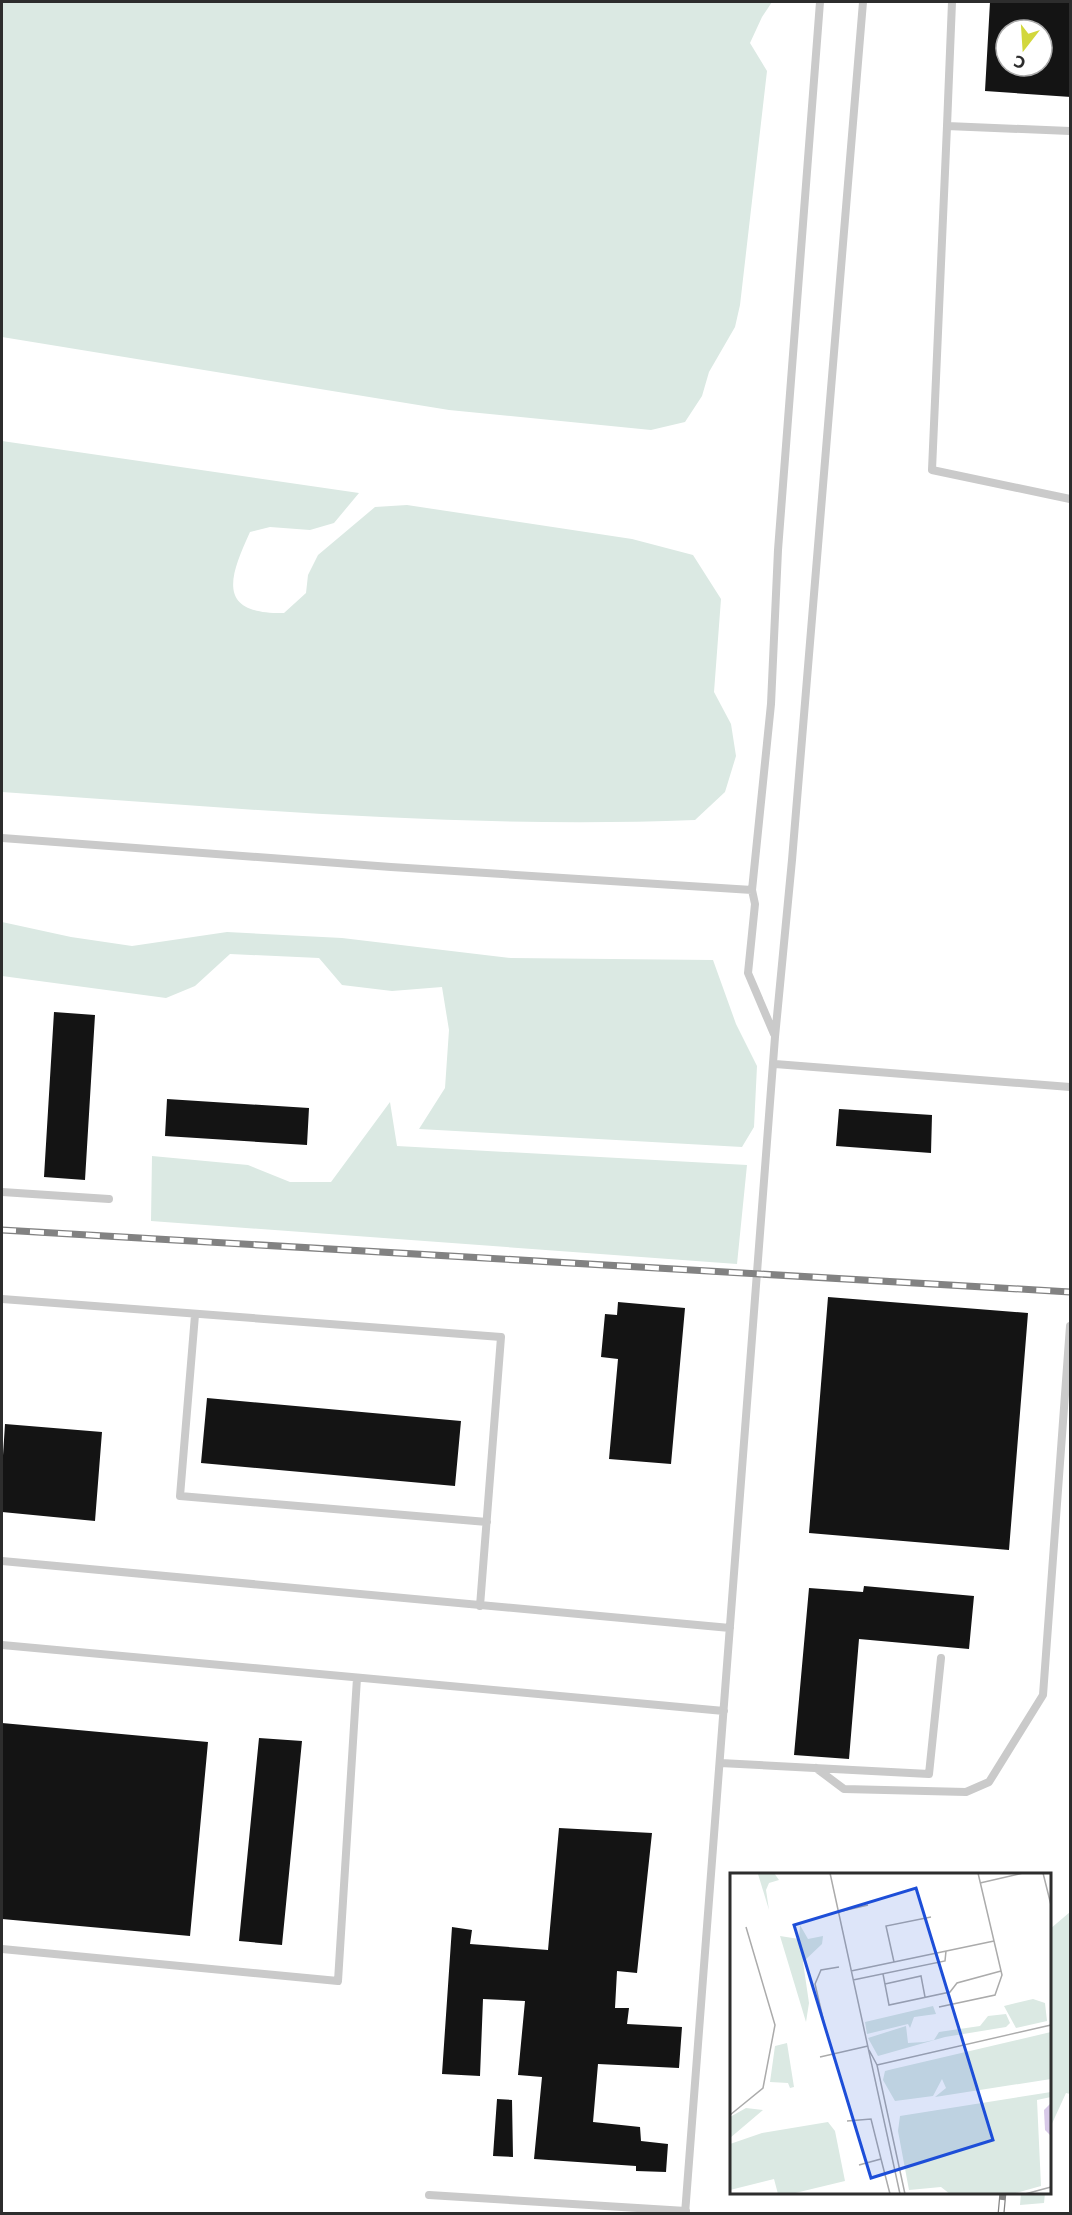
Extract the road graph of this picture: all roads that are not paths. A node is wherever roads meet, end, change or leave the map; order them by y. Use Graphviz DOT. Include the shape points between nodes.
graph roads {
  1 [pos="820,2"];
  2 [pos="863,2"];
  3 [pos="952,2"];
  4 [pos="947,126"];
  5 [pos="1071,131"];
  6 [pos="1071,499"];
  7 [pos="2,838"];
  8 [pos="752,890"];
  9 [pos="775,1037"];
  10 [pos="775,1064"];
  11 [pos="1071,1087"];
  12 [pos="2,1192"];
  13 [pos="108,1199"];
  14 [pos="2,1299"];
  15 [pos="195,1315"];
  16 [pos="1070,1326"];
  17 [pos="487,1522"];
  18 [pos="2,1561"];
  19 [pos="480,1605"];
  20 [pos="730,1628"];
  21 [pos="2,1645"];
  22 [pos="941,1658"];
  23 [pos="357,1678"];
  24 [pos="724,1711"];
  25 [pos="720,1763"];
  26 [pos="816,1768"];
  27 [pos="2,1949"];
  28 [pos="429,2195"];
  29 [pos="686,2212"];
  1 -- 8 [label="lane" via="778,550 771,704"];
  2 -- 9 [label="lane"];
  3 -- 4 [label="lane"];
  4 -- 5 [label="lane"];
  4 -- 6 [label="lane" via="932,470"];
  7 -- 8 [label="lane"];
  8 -- 9 [label="lane" via="755,904 748,973"];
  9 -- 10 [label="lane"];
  10 -- 11 [label="lane"];
  10 -- 20 [label="lane"];
  12 -- 13 [label="lane"];
  14 -- 15 [label="lane"];
  15 -- 17 [label="lane" via="180,1496"];
  15 -- 17 [label="lane" via="501,1337"];
  16 -- 26 [label="lane" via="1043,1695 989,1782 966,1792 844,1789"];
  17 -- 19 [label="lane"];
  18 -- 19 [label="lane"];
  19 -- 20 [label="lane"];
  20 -- 24 [label="lane"];
  21 -- 23 [label="lane"];
  22 -- 26 [label="lane" via="929,1774"];
  23 -- 24 [label="lane"];
  23 -- 27 [label="lane" via="338,1981"];
  24 -- 25 [label="lane"];
  25 -- 26 [label="lane"];
  25 -- 29 [label="lane"];
  28 -- 29 [label="lane"];
}
